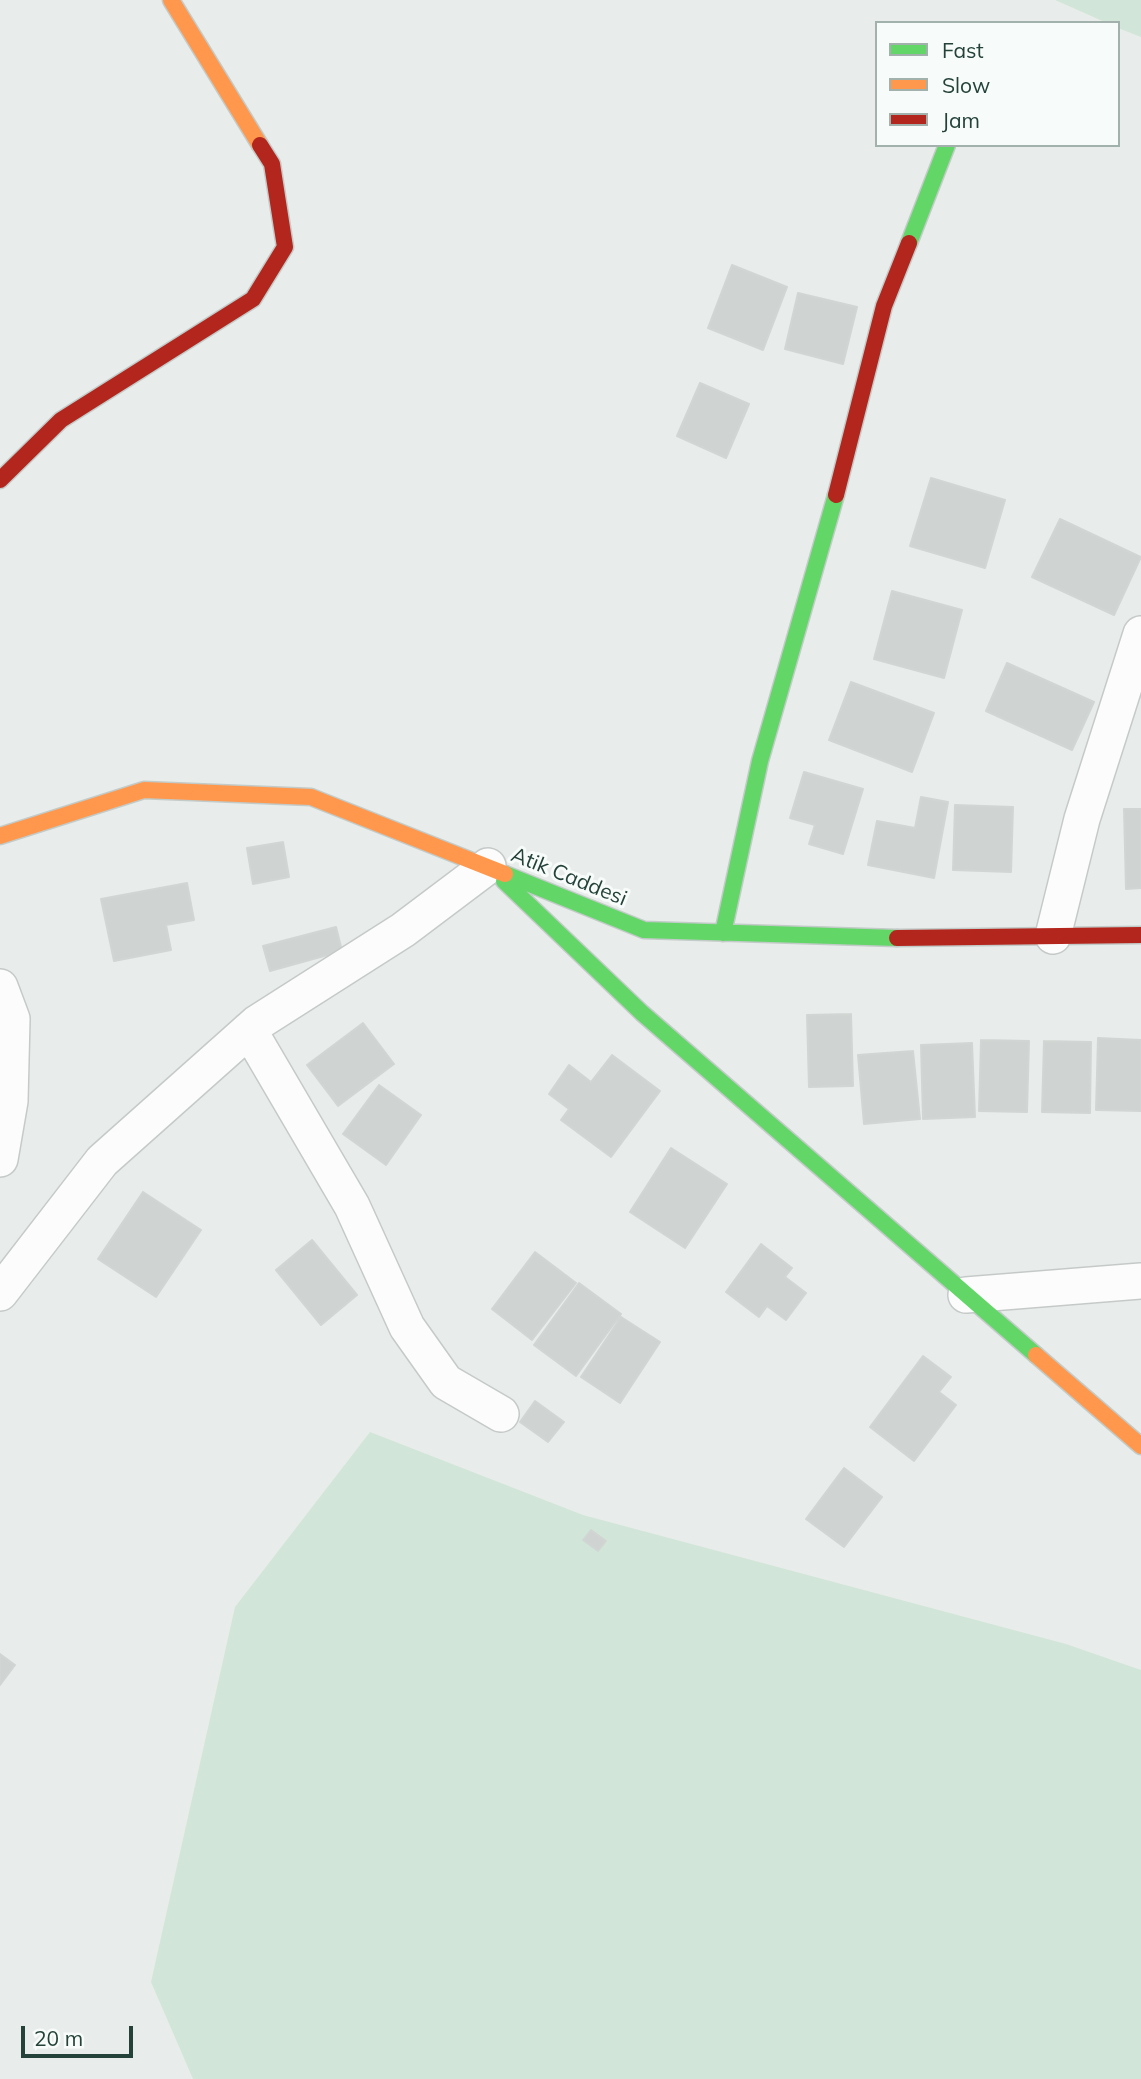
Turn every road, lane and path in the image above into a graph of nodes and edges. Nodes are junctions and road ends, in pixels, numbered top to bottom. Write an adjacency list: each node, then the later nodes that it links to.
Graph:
1 (171, 0): 3 (street)
2 (946, 147): 7 (street)
3 (0, 480)
4 (1141, 634): 9 (street)
5 (0, 836): 6 (street, Atik Caddesi)
6 (488, 866): 7 (street, Atik Caddesi); 11 (street); 15 (street)
7 (723, 933): 9 (street, Atik Caddesi)
8 (1141, 935): 9 (street, Atik Caddesi)
9 (1053, 936)
10 (0, 987): 12 (street)
11 (250, 1030): 14 (street); 16 (street)
12 (0, 1159)
13 (1141, 1281): 15 (street)
14 (0, 1293)
15 (966, 1295): 17 (street)
16 (501, 1414)
17 (1141, 1446)

